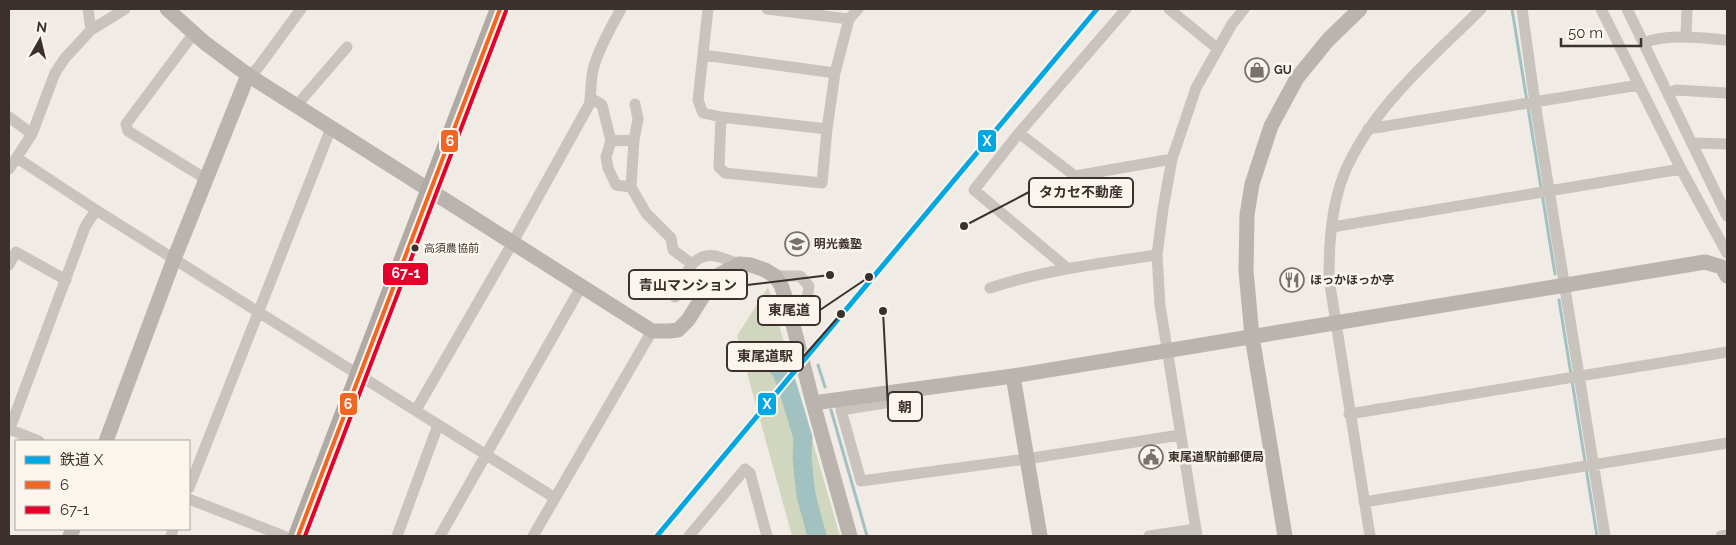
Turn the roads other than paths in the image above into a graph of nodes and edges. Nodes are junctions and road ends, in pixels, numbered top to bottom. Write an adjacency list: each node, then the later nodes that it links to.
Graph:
1 (88, 9): 20 (street)
2 (125, 9): 20 (street)
3 (167, 9): 21 (street)
4 (301, 9): 29 (street)
5 (500, 9): 54 (highway)
6 (621, 9): 33 (street)
7 (708, 9): 27 (street)
8 (767, 9): 19 (street)
9 (858, 9): 19 (street)
10 (1126, 9): 42 (street)
11 (1169, 9): 26 (street)
12 (1244, 9): 26 (street)
13 (1360, 9): 77 (street)
14 (1481, 9): 41 (street)
15 (1522, 9): 34 (street)
16 (1602, 9): 30 (street)
17 (1627, 9): 24 (street)
18 (1687, 9): 22 (street)
19 (849, 19): 28 (street)
20 (92, 30): 43 (street)
21 (194, 33): 29 (street); 52 (street)
22 (1686, 37): 23 (street); 24 (street)
23 (1727, 40)
24 (1643, 43): 32 (street)
25 (346, 47): 36 (street)
26 (1218, 49): 49 (street)
27 (703, 55): 28 (street); 38 (street)
28 (835, 73): 40 (street)
29 (248, 75): 36 (street); 52 (street)
30 (1639, 85): 34 (street); 51 (street)
31 (1727, 93): 32 (street)
32 (1668, 94): 46 (street)
33 (591, 98): 45 (street); 59 (street)
34 (1530, 103): 41 (street); 55 (street)
35 (635, 104): 44 (street)
36 (297, 105): 39 (street)
37 (9, 117): 43 (street)
38 (721, 117): 40 (street); 40 (street)
39 (331, 128): 54 (street); 74 (street)
40 (827, 129)
41 (1368, 129): 58 (street)
42 (1019, 133): 49 (street); 66 (street)
43 (32, 134): 48 (street)
44 (634, 140): 45 (street); 53 (street)
45 (611, 141): 53 (street)
46 (1693, 143): 47 (street); 57 (street)
47 (1727, 144)
48 (17, 158): 50 (street); 56 (street)
49 (1172, 159): 60 (street)
50 (9, 169)
51 (1682, 169): 55 (street); 62 (street)
52 (206, 179): 61 (street)
53 (632, 187): 63 (street)
54 (432, 190): 59 (street); 80 (highway)
55 (1545, 193): 58 (street); 69 (street)
56 (96, 210): 61 (street); 68 (street)
57 (1727, 216)
58 (1332, 227): 75 (street)
59 (513, 242): 70 (street); 85 (street)
60 (1157, 255): 66 (street); 78 (street)
61 (174, 259): 74 (street); 91 (street)
62 (1726, 263): 69 (street)
63 (692, 264): 64 (street); 72 (street)
64 (739, 264): 67 (street); 76 (street)
65 (9, 265): 68 (street)
66 (1067, 268): 71 (street)
67 (775, 276): 73 (street); 73 (street)
68 (66, 280): 88 (street)
69 (1564, 285): 75 (street); 82 (street)
70 (581, 287): 76 (street); 93 (street)
71 (990, 288)
72 (675, 297)
73 (788, 305): 84 (street)
74 (259, 311): 80 (street); 96 (street)
75 (1337, 323): 77 (street); 86 (street)
76 (652, 331): 97 (street)
77 (1252, 336): 78 (street); 112 (street)
78 (1168, 352): 81 (street); 89 (street)
79 (1727, 352): 82 (street)
80 (359, 375): 85 (street); 103 (highway)
81 (1013, 376): 83 (street); 94 (street)
82 (1574, 377): 86 (street); 95 (street)
83 (910, 389): 84 (street); 94 (street)
84 (813, 404): 109 (street)
85 (416, 410): 87 (street)
86 (1349, 414): 99 (street)
87 (438, 425): 93 (street); 104 (street)
88 (9, 430): 90 (street)
89 (1180, 435): 94 (street); 100 (street)
90 (36, 440)
91 (106, 440)
92 (1727, 443): 95 (street)
93 (486, 455): 97 (street); 105 (street)
94 (1026, 458): 110 (street)
95 (1589, 465): 99 (street); 114 (street)
96 (190, 485)
97 (555, 498): 106 (street)
98 (190, 499): 102 (street)
99 (1364, 502): 113 (street)
100 (1197, 533): 111 (street)
101 (1727, 535): 115 (street)
102 (284, 536)
103 (298, 536)
104 (397, 536)
105 (440, 536)
106 (534, 536)
107 (689, 536): 108 (street)
108 (767, 536)
109 (850, 536)
110 (1040, 536)
111 (1149, 536)
112 (1285, 536)
113 (1370, 536)
114 (1605, 536)
115 (1721, 536)

